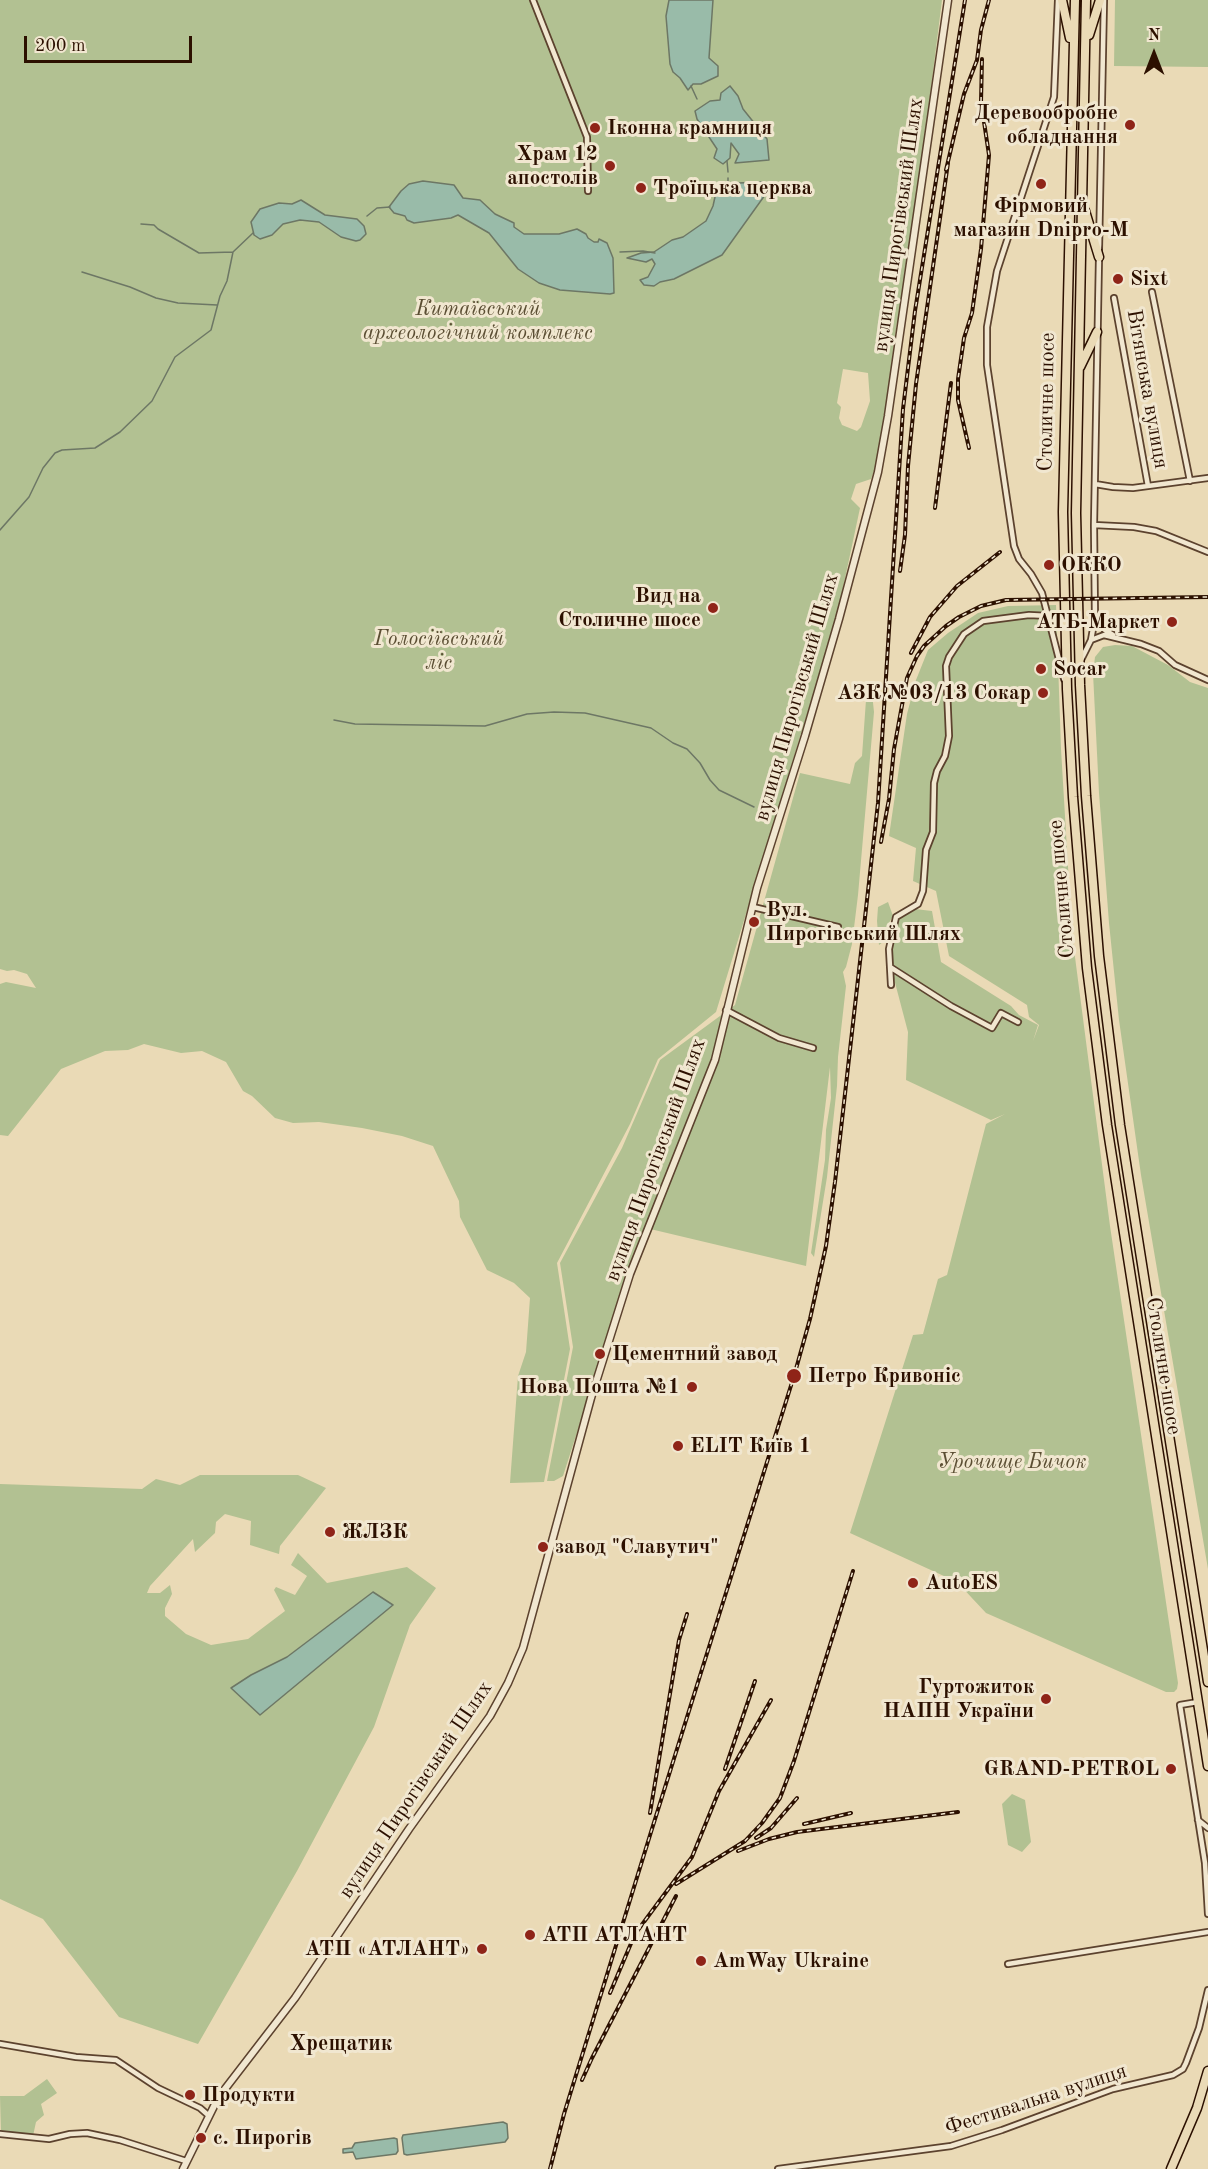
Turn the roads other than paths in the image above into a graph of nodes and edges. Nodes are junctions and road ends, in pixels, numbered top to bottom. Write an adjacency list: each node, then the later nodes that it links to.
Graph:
1 (533, 0): 10 (street)
2 (948, 0): 30 (street, вулиця Пирогівський Шлях)
3 (1060, 0): 9 (highway); 23 (street)
4 (1075, 0): 9 (highway, Столичне шосе)
5 (1086, 0): 8 (highway, Столичне шосе)
6 (1100, 0): 8 (highway)
7 (1104, 0): 12 (street)
8 (1084, 52): 11 (highway, Столичне шосе)
9 (1073, 57): 29 (highway, Столичне шосе)
10 (588, 191)
11 (1083, 202): 12 (highway); 16 (highway, Столичне шосе)
12 (1099, 257): 15 (street)
13 (1152, 292): 18 (street)
14 (1114, 298): 20 (street, Вітянська вулиця)
15 (1097, 332): 16 (highway); 19 (street)
16 (1078, 370): 27 (highway, Столичне шосе)
17 (1208, 478): 18 (street)
18 (1190, 481): 20 (street)
19 (1095, 484): 20 (street); 21 (street)
20 (1148, 486)
21 (1094, 525): 22 (street); 24 (street)
22 (1208, 552)
23 (1049, 616): 29 (street); 32 (street)
24 (1095, 618): 25 (street); 26 (street)
25 (1115, 637): 26 (street); 28 (street)
26 (1091, 640): 27 (street)
27 (1080, 664): 37 (highway, Столичне шосе)
28 (1208, 680)
29 (1067, 689): 38 (highway, Столичне шосе)
30 (753, 907): 31 (street); 34 (street, вулиця Пирогівський Шлях)
31 (838, 927)
32 (890, 967): 33 (street); 35 (street)
33 (891, 985)
34 (726, 1010): 36 (street); 48 (street, вулиця Пирогівський Шлях)
35 (1018, 1022)
36 (813, 1048)
37 (1208, 1682)
38 (1198, 1702): 39 (highway, Столичне шосе); 40 (street)
39 (1208, 1766)
40 (1198, 1820): 41 (street); 42 (street)
41 (1208, 1828)
42 (1208, 1914)
43 (1208, 1932): 44 (street)
44 (1008, 1964)
45 (1208, 1990): 52 (street, Фестивальна вулиця)
46 (0, 2044): 48 (street)
47 (1208, 2070): 53 (highway)
48 (208, 2115): 50 (street, вулиця Пирогівський Шлях)
49 (0, 2134): 50 (street)
50 (186, 2161): 51 (street, вулиця Пирогівський Шлях)
51 (183, 2169)
52 (778, 2169)
53 (1171, 2169)

